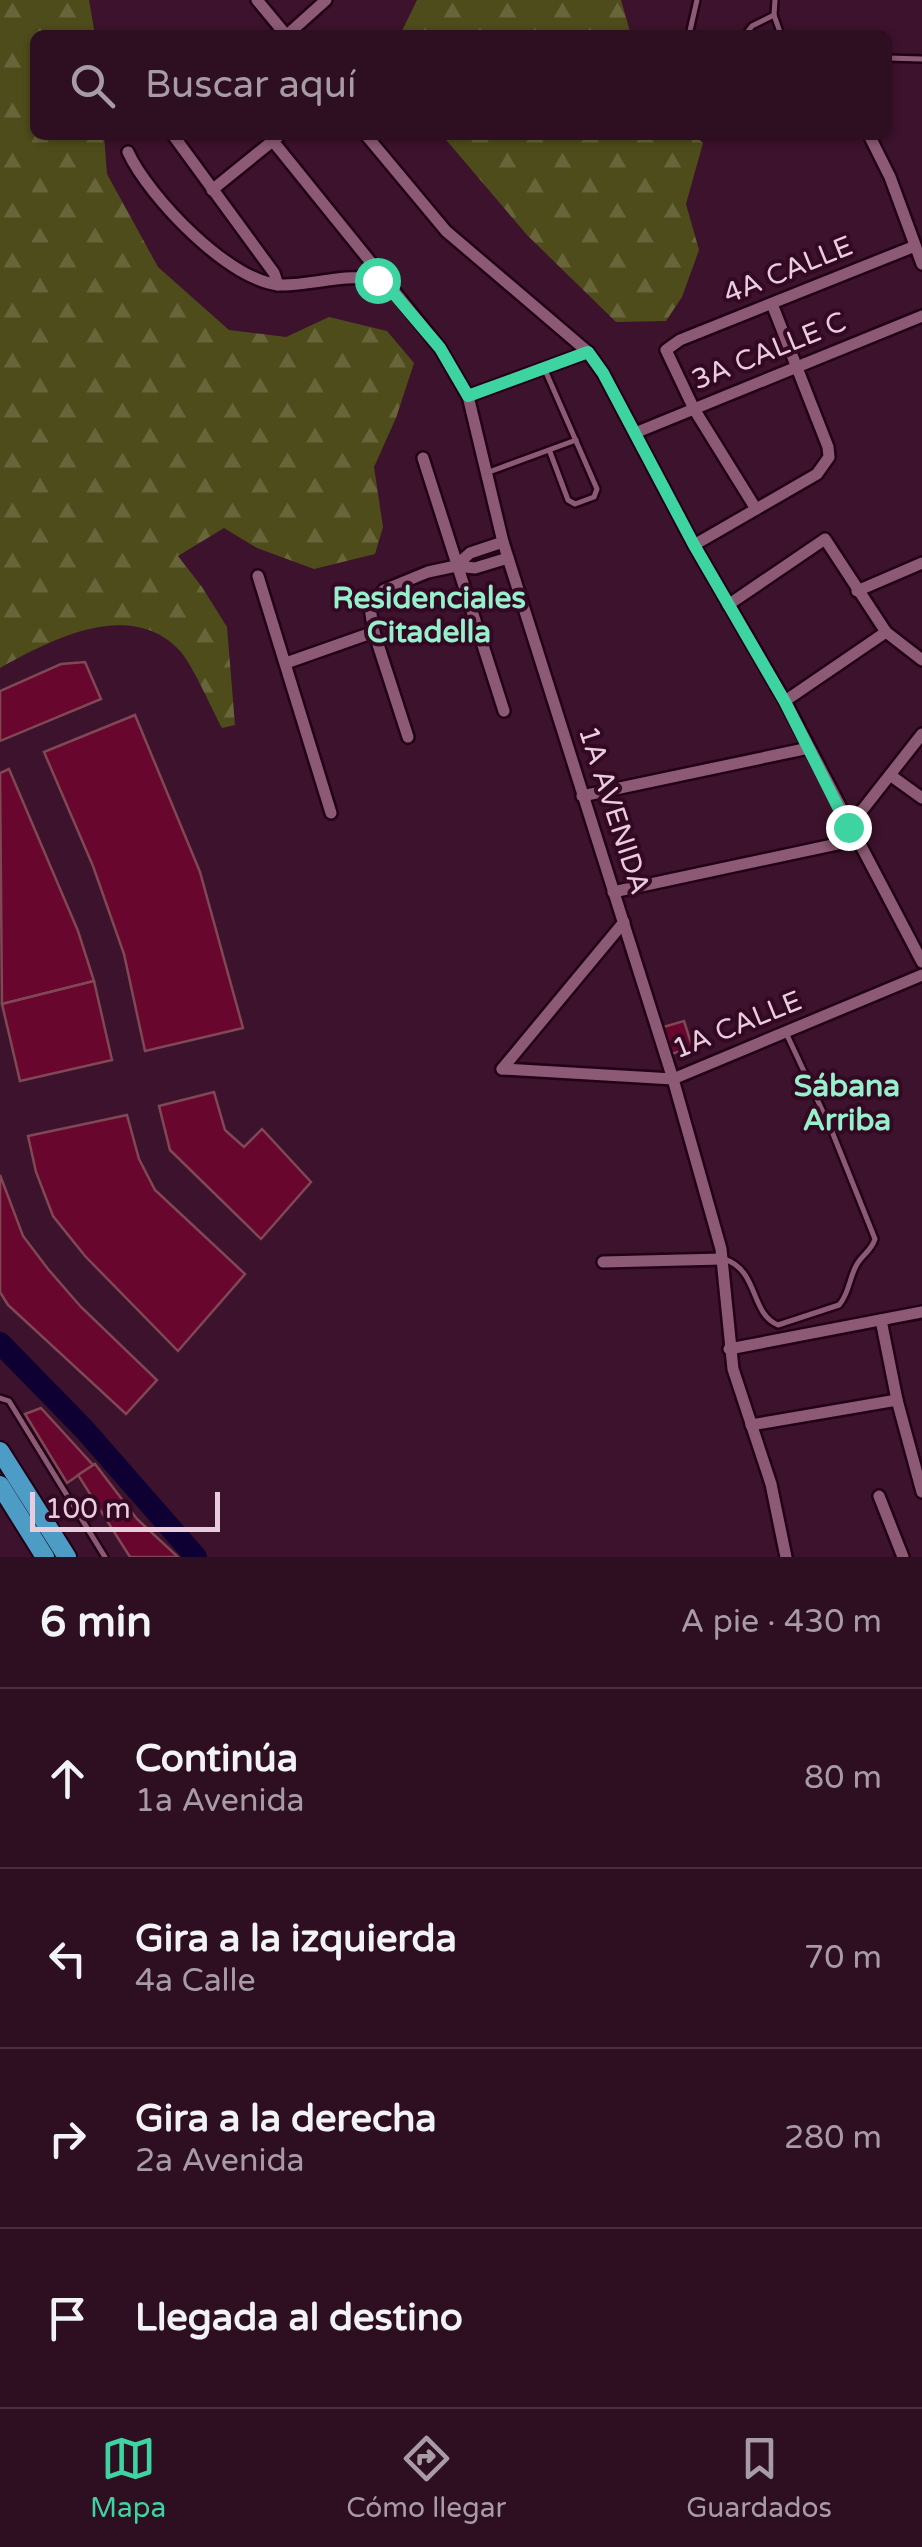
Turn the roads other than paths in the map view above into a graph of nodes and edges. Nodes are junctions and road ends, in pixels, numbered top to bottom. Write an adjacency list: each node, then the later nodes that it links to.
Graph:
1 (257, 0): 6 (street)
2 (326, 0): 7 (street)
3 (696, 0): 8 (lane)
4 (775, 0): 5 (lane)
5 (774, 14): 9 (lane); 10 (lane)
6 (282, 30)
7 (292, 30)
8 (690, 30)
9 (749, 30)
10 (779, 30)
11 (892, 58): 12 (lane)
12 (922, 59)
13 (177, 140): 19 (street)
14 (270, 140): 19 (street)
15 (276, 140): 22 (street, 1A AVENIDA)
16 (370, 140): 26 (street)
17 (872, 140): 20 (street)
18 (128, 152): 23 (street)
19 (212, 190): 23 (street)
20 (915, 246): 21 (street); 24 (street, 4A CALLE)
21 (922, 264)
22 (384, 282): 23 (street); 29 (street, 1A AVENIDA)
23 (278, 285)
24 (772, 304): 27 (street); 30 (street, 4A CALLE)
25 (922, 316): 27 (street, 3A CALLE C)
26 (588, 352): 28 (street); 31 (street)
27 (796, 366): 30 (street, 3A CALLE C); 36 (street)
28 (544, 368): 29 (street); 32 (lane)
29 (468, 396): 35 (street, 1A AVENIDA)
30 (694, 409): 31 (street, 3A CALLE C); 36 (street)
31 (635, 433): 38 (street)
32 (576, 440): 33 (lane); 33 (lane)
33 (550, 452): 35 (lane)
34 (423, 458): 41 (street)
35 (486, 473): 37 (street, 1A AVENIDA)
36 (756, 509): 38 (street)
37 (503, 542): 39 (street, 1A AVENIDA); 41 (street)
38 (694, 545): 44 (street)
39 (508, 558): 41 (street); 55 (street, 1A AVENIDA)
40 (922, 564): 43 (street)
41 (456, 566): 45 (street); 50 (street)
42 (258, 576): 48 (street)
43 (857, 591): 44 (street); 46 (street)
44 (728, 605): 49 (street)
45 (374, 632): 48 (street); 52 (street)
46 (886, 632): 47 (street); 49 (street)
47 (922, 660)
48 (286, 662): 57 (street)
49 (785, 702): 53 (street)
50 (504, 711)
51 (922, 734): 54 (street)
52 (408, 737)
53 (809, 748): 55 (street); 58 (street)
54 (890, 776): 56 (street); 58 (street)
55 (582, 796): 60 (street, 1A AVENIDA)
56 (922, 798)
57 (330, 813)
58 (848, 827): 59 (street)
59 (856, 840): 60 (street); 62 (street)
60 (613, 892): 61 (street, 1A AVENIDA)
61 (624, 922): 65 (street, 1A AVENIDA); 65 (street, 1A CALLE)
62 (922, 962)
63 (922, 975): 64 (street, 1A CALLE)
64 (786, 1032): 65 (street, 1A CALLE); 66 (lane)
65 (673, 1079): 66 (street, 1A AVENIDA)
66 (722, 1259): 67 (street); 70 (street, 1A AVENIDA)
67 (602, 1262)
68 (922, 1312): 69 (street)
69 (881, 1320): 70 (street); 73 (street)
70 (730, 1349): 75 (street, 1A AVENIDA)
71 (0, 1390): 74 (lane)
72 (0, 1398): 74 (lane)
73 (897, 1400): 75 (street); 78 (street)
74 (9, 1401): 82 (lane)
75 (751, 1425): 83 (street, 1A AVENIDA)
76 (0, 1451): 81 (main road)
77 (0, 1485): 80 (main road)
78 (922, 1492)
79 (880, 1496): 84 (street)
80 (45, 1557)
81 (67, 1557)
82 (105, 1557)
83 (786, 1557)
84 (902, 1557)

